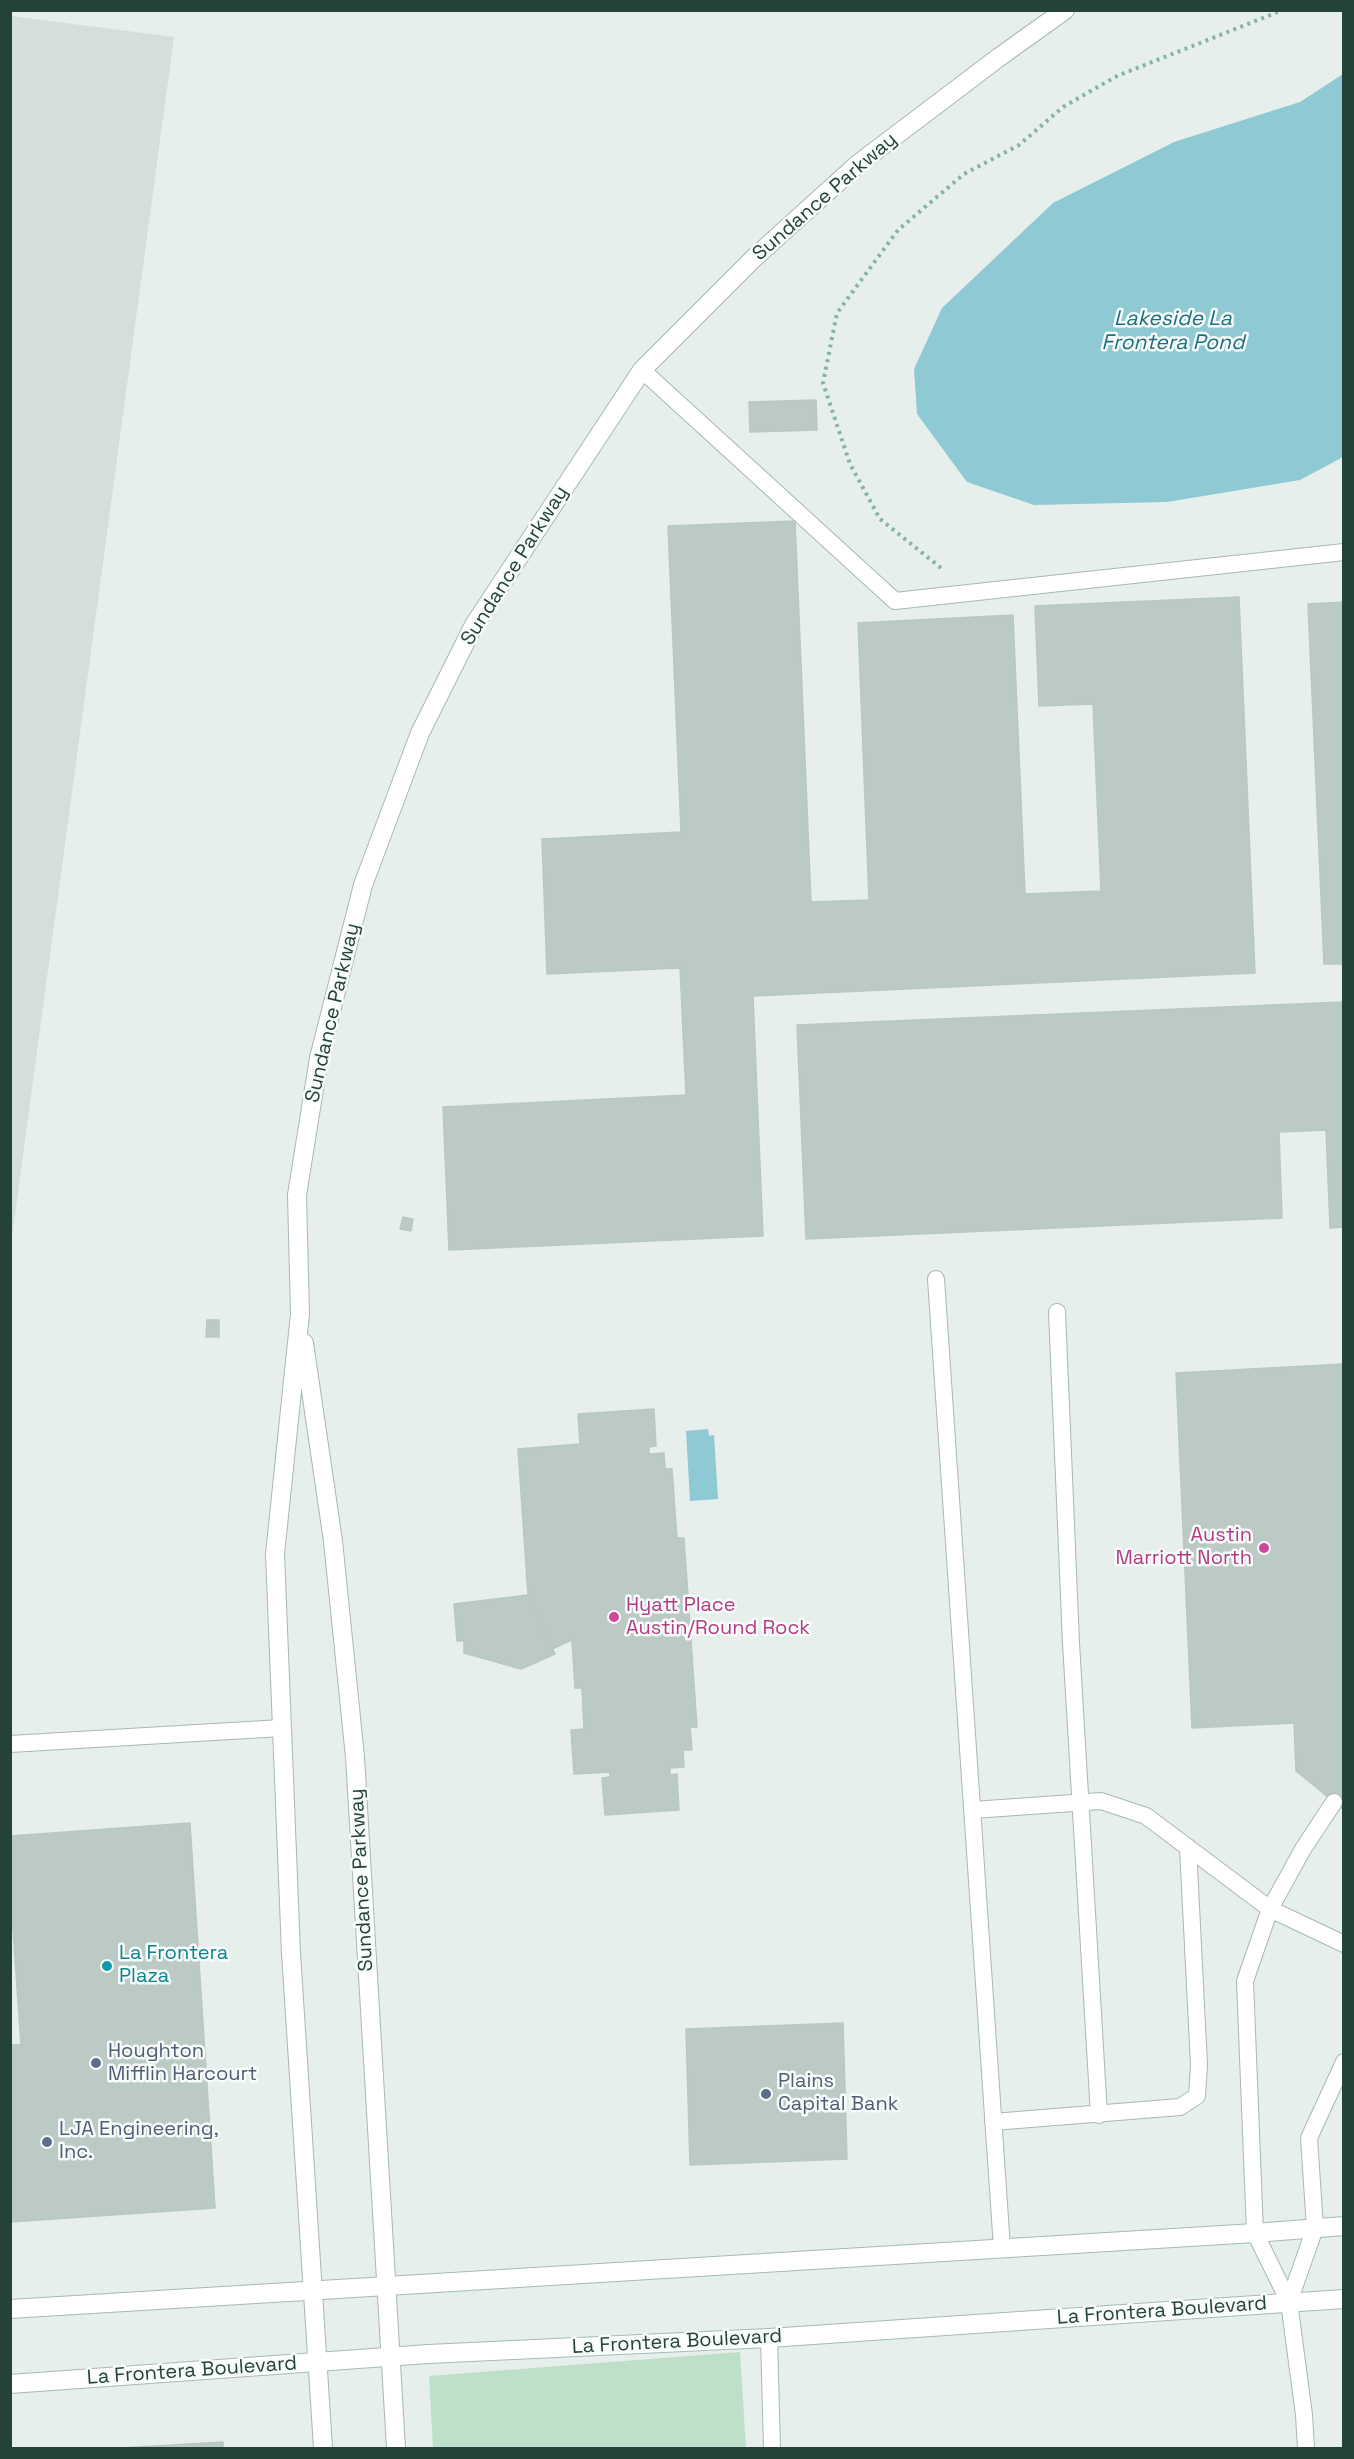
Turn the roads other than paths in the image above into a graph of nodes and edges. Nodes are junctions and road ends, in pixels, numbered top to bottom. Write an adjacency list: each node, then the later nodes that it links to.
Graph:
1 (1058, 12): 2 (street, Sundance Parkway)
2 (642, 370): 3 (lane); 6 (street, Sundance Parkway)
3 (1344, 552)
4 (936, 1279): 11 (lane)
5 (1057, 1312): 9 (lane)
6 (300, 1314): 7 (street, Sundance Parkway); 22 (street, Sundance Parkway)
7 (282, 1728): 8 (lane); 23 (street, Sundance Parkway)
8 (10, 1744)
9 (1080, 1802): 11 (lane); 12 (lane); 16 (lane)
10 (1334, 1802): 13 (lane)
11 (973, 1810): 17 (lane)
12 (1188, 1847): 13 (lane); 16 (lane)
13 (1270, 1909): 14 (lane); 20 (lane)
14 (1344, 1944)
15 (1344, 2062): 19 (lane)
16 (1099, 2115): 17 (lane)
17 (993, 2122): 21 (lane)
18 (1344, 2226): 19 (street)
19 (1315, 2228): 20 (street); 25 (lane)
20 (1255, 2233): 21 (street); 25 (lane)
21 (1002, 2248): 22 (street)
22 (387, 2287): 23 (street); 28 (street, Sundance Parkway)
23 (313, 2292): 26 (street); 29 (street, Sundance Parkway)
24 (1344, 2299): 25 (street, La Frontera Boulevard)
25 (1289, 2302): 27 (street, La Frontera Boulevard); 34 (lane)
26 (10, 2309)
27 (769, 2338): 28 (street, La Frontera Boulevard); 33 (lane)
28 (391, 2357): 29 (street, La Frontera Boulevard); 32 (street, Sundance Parkway)
29 (317, 2362): 30 (street, La Frontera Boulevard); 31 (street, Sundance Parkway)
30 (10, 2384)
31 (322, 2448)
32 (396, 2448)
33 (772, 2448)
34 (1306, 2448)

